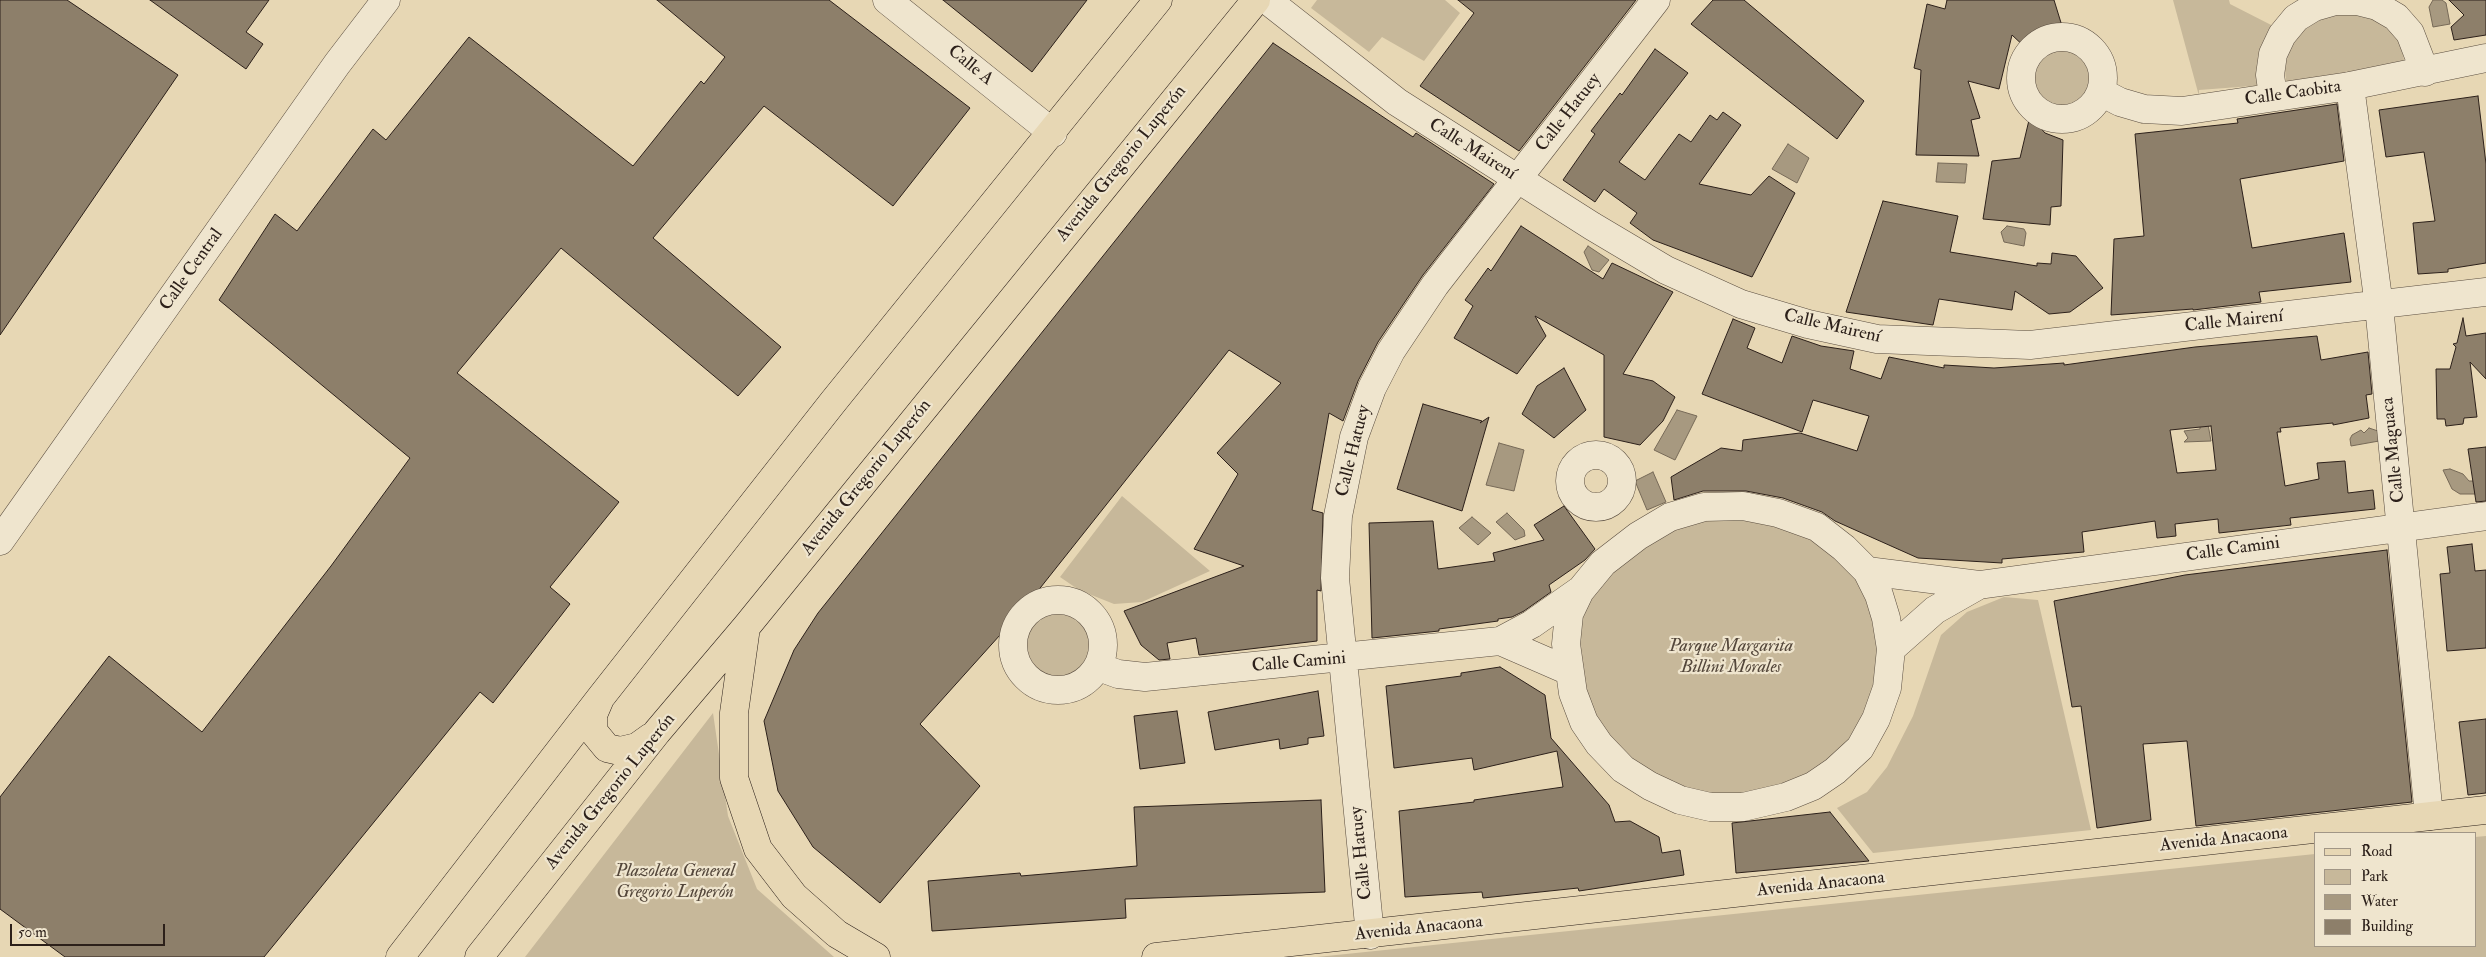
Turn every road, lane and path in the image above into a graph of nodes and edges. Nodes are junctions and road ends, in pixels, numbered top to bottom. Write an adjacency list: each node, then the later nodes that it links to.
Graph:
1 (386, 0): 20 (street, Calle Central)
2 (887, 0): 12 (street, Calle A)
3 (1158, 0): 12 (main road)
4 (1256, 0): 24 (main road, Avenida Gregorio Luperón)
5 (1267, 0): 13 (street, Calle Mairení)
6 (1656, 0): 13 (street, Calle Hatuey)
7 (2486, 58): 8 (street, Calle Caobita)
8 (2425, 72): 9 (street, Calle Caobita); 11 (street)
9 (2350, 86): 11 (street, Calle Caobita); 15 (street, Calle Maguaca)
10 (2101, 92): 11 (street, Calle Caobita)
11 (2273, 96)
12 (1053, 133): 30 (main road)
13 (1518, 179): 15 (street, Calle Mairení); 27 (street, Calle Hatuey)
14 (2486, 292): 15 (street, Calle Mairení)
15 (2379, 306): 18 (street, Calle Maguaca)
16 (1612, 503): 19 (street)
17 (2486, 516): 18 (street, Calle Camini)
18 (2401, 526): 22 (street, Calle Camini); 33 (street, Calle Maguaca)
19 (1638, 536): 21 (street); 23 (street)
20 (0, 541)
21 (1867, 571): 22 (street, Calle Camini); 26 (street)
22 (1979, 585): 26 (street, Calle Camini)
23 (1580, 591): 25 (street, Calle Camini); 29 (street)
24 (746, 627): 31 (main road, Avenida Gregorio Luperón); 37 (main road)
25 (1500, 641): 27 (street, Calle Camini); 29 (street, Calle Camini)
26 (1891, 649): 29 (street)
27 (1342, 659): 28 (street, Calle Camini); 34 (street, Calle Hatuey)
28 (1098, 667)
29 (1569, 671)
30 (600, 697): 31 (main road); 35 (main road)
31 (657, 732): 36 (main road, Avenida Gregorio Luperón)
32 (2486, 810): 33 (main road, Avenida Anacaona)
33 (2429, 816): 34 (main road, Avenida Anacaona)
34 (1370, 935): 38 (main road, Avenida Anacaona)
35 (404, 955)
36 (479, 957)
37 (876, 957)
38 (1156, 957)

